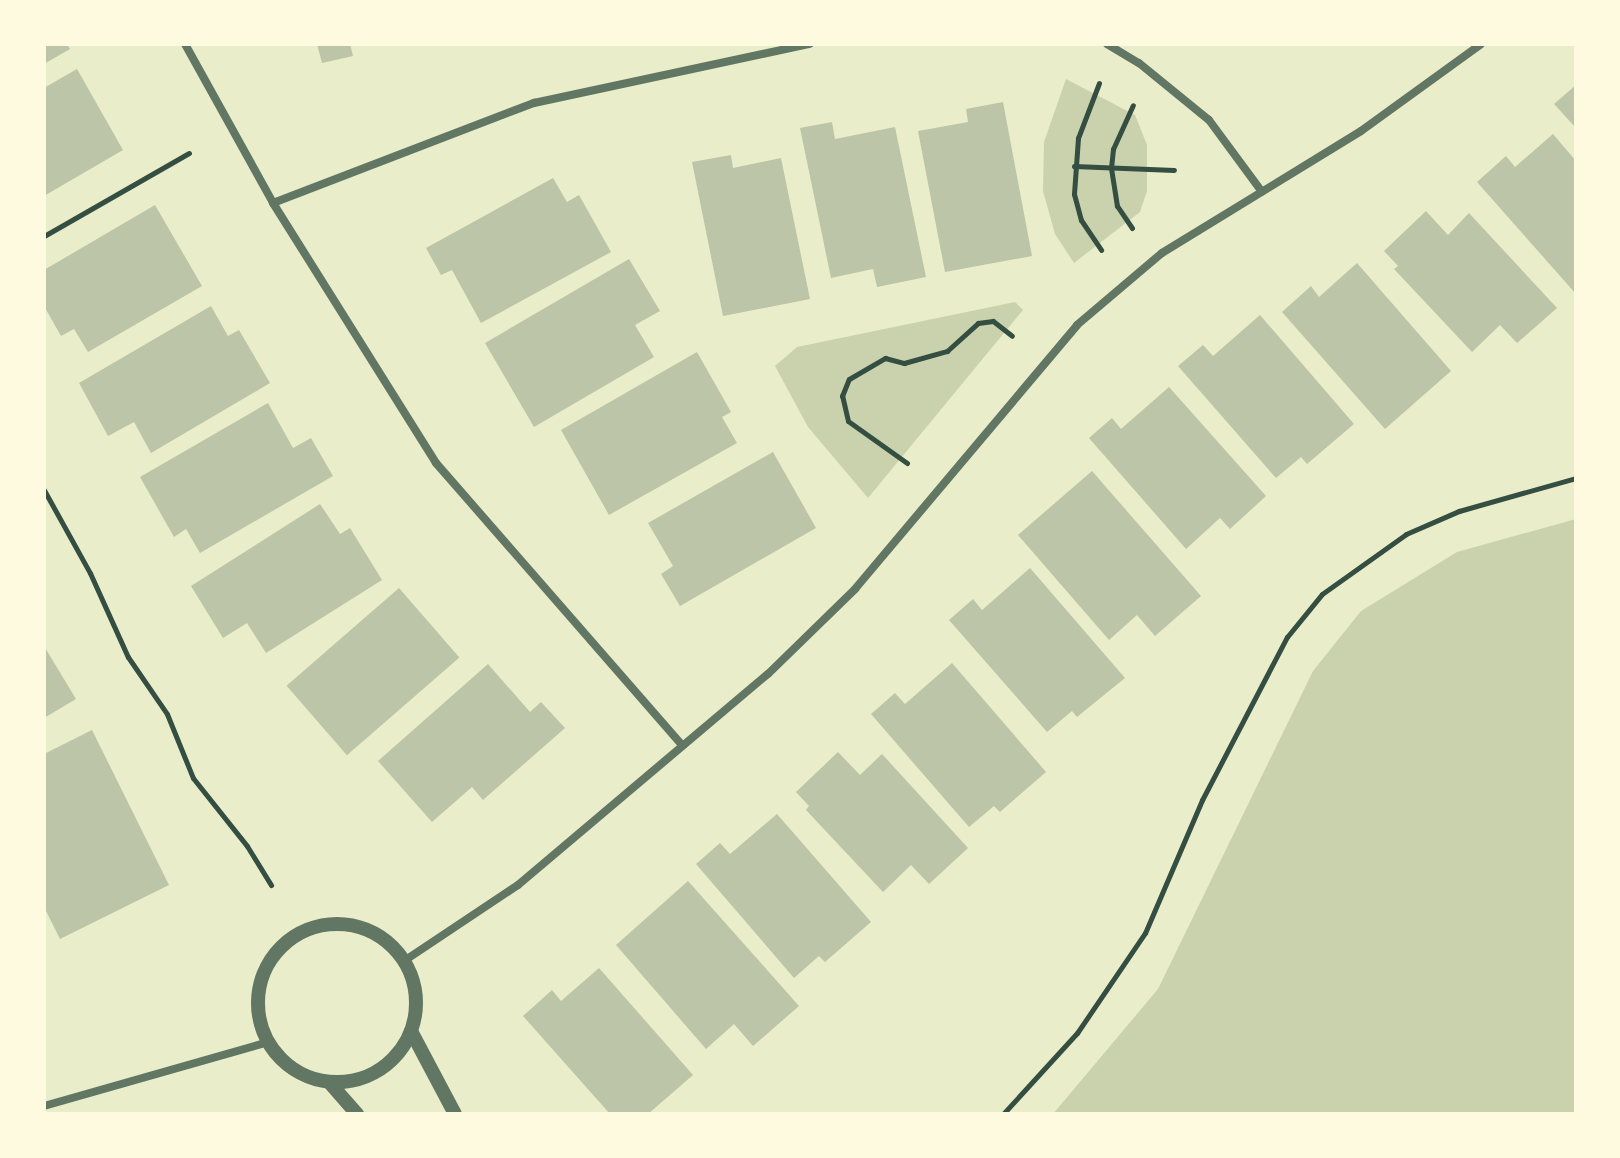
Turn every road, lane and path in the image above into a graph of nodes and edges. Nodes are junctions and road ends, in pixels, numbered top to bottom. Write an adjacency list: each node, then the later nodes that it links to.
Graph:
1 (185, 44): 12 (street)
2 (810, 44): 12 (street)
3 (1107, 44): 11 (street)
4 (1481, 44): 11 (street)
5 (1099, 83): 8 (path)
6 (1134, 104): 9 (path)
7 (189, 153): 14 (path)
8 (1074, 166): 9 (path); 15 (path)
9 (1111, 168): 10 (path); 13 (path)
10 (1174, 170)
11 (1262, 192): 20 (street)
12 (273, 203): 20 (street)
13 (1133, 229)
14 (44, 236)
15 (1101, 250)
16 (1012, 336): 17 (path)
17 (907, 463)
18 (1576, 478): 30 (path)
19 (44, 490): 21 (path)
20 (681, 744): 22 (street)
21 (271, 885)
22 (404, 961): 23 (street); 24 (street)
23 (411, 1031): 25 (street); 29 (street)
24 (268, 1042): 25 (street); 26 (street)
25 (329, 1082): 28 (street)
26 (44, 1106): 27 (street)
27 (46, 1114)
28 (357, 1114)
29 (455, 1114)
30 (1003, 1114)

